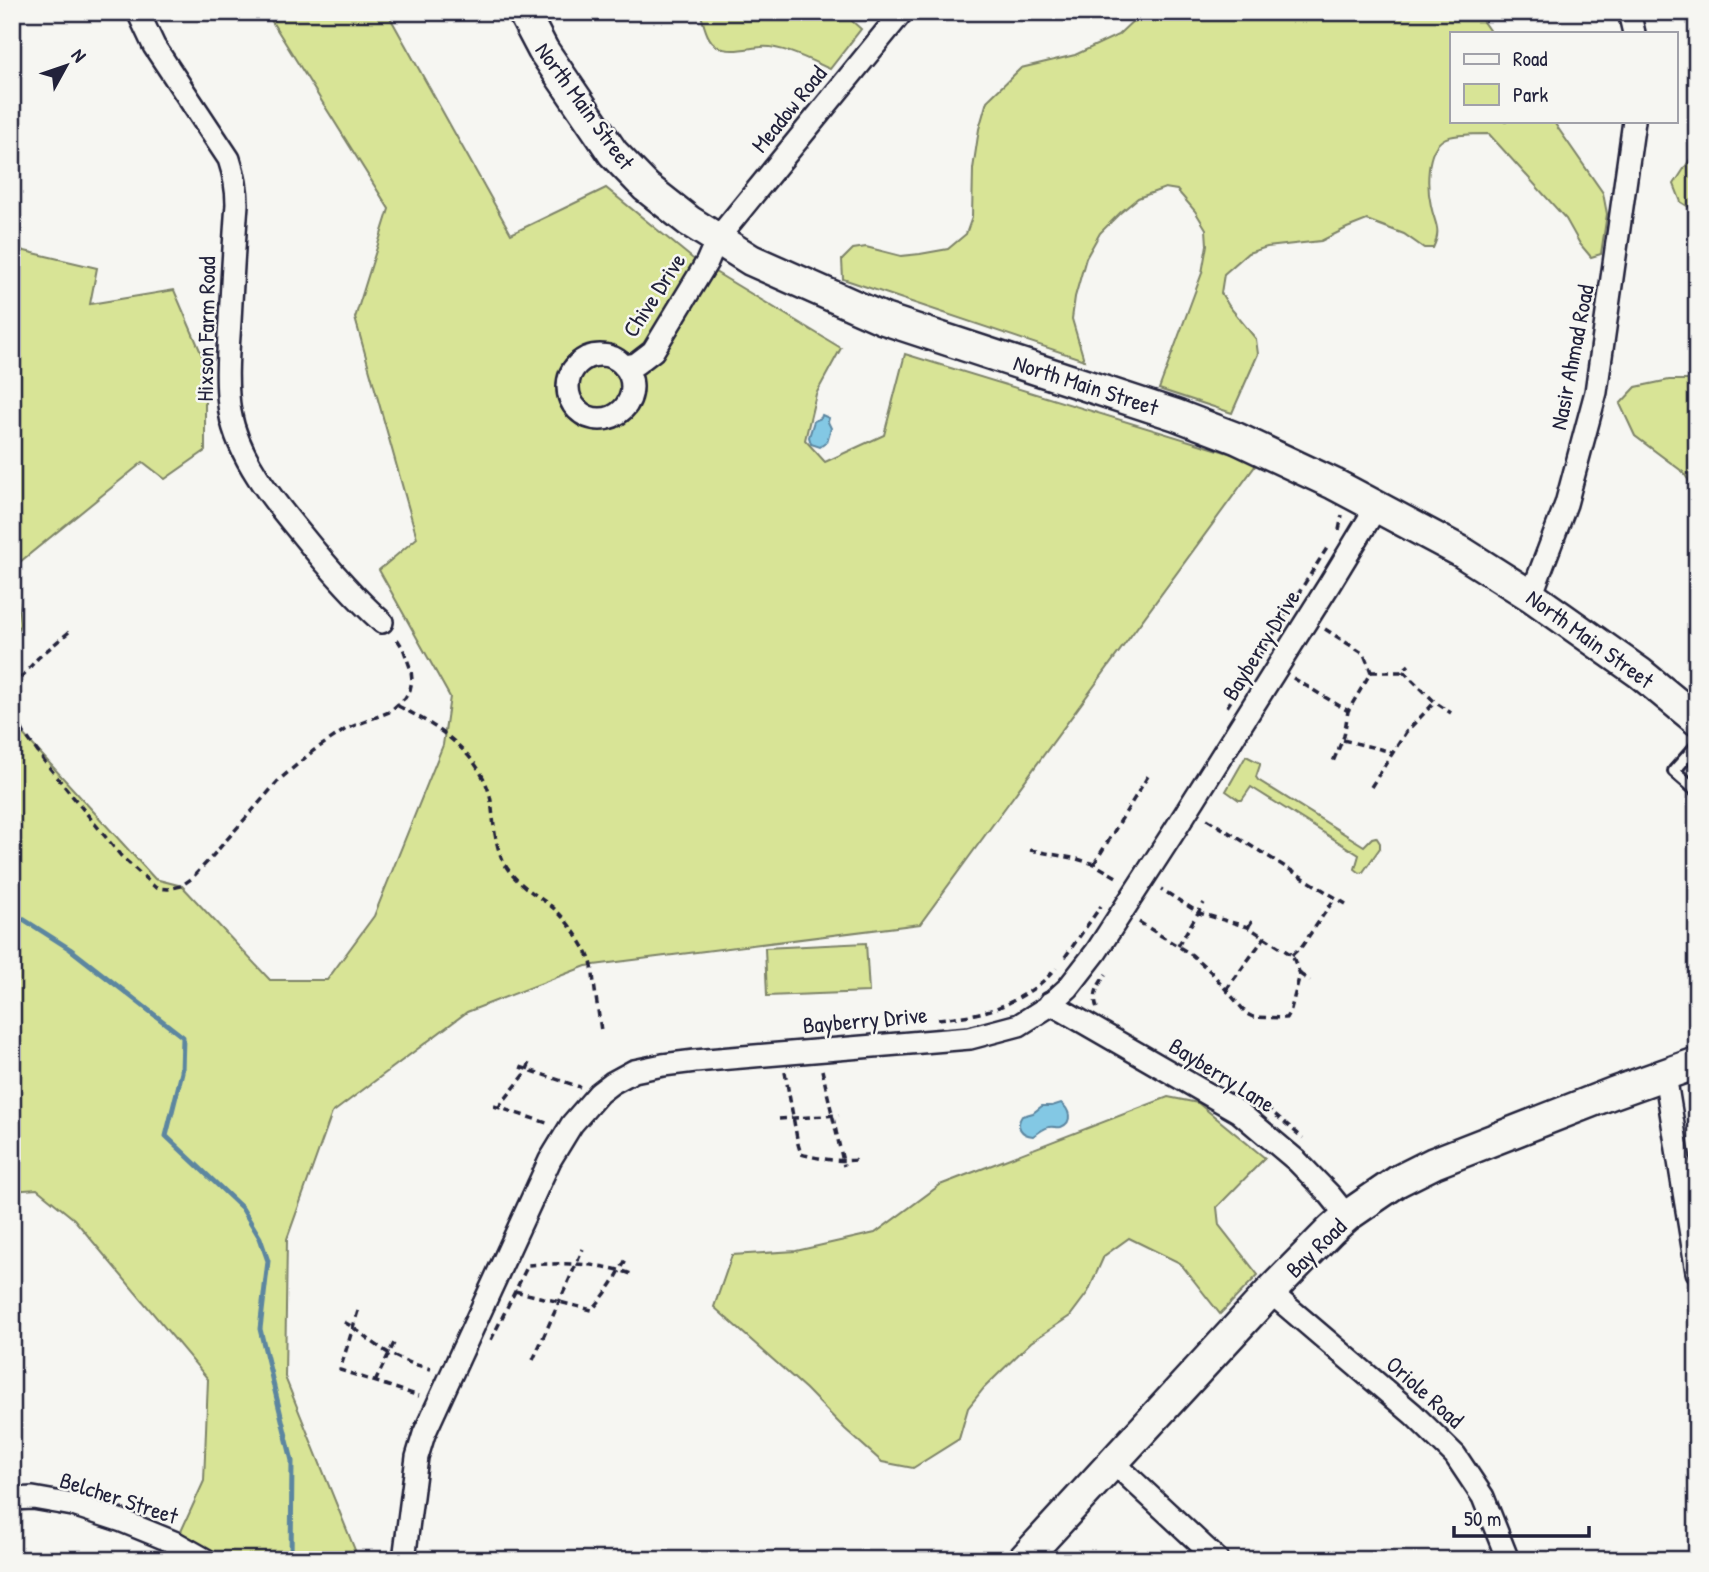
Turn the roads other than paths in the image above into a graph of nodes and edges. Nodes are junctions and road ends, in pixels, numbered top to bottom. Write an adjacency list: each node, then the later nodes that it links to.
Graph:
1 (138, 12): 11 (street, Hixson Farm Road)
2 (523, 12): 7 (main road, North Main Street)
3 (902, 12): 7 (street, Meadow Road)
4 (1629, 12): 5 (street)
5 (1634, 32)
6 (1634, 122): 10 (street, Nasir Ahmad Road)
7 (717, 239): 8 (street, Chive Drive); 9 (main road, North Main Street)
8 (624, 366)
9 (1377, 506): 10 (main road, North Main Street); 15 (street, Bayberry Drive)
10 (1531, 596): 12 (main road, North Main Street)
11 (382, 622)
12 (1697, 720)
13 (1697, 745): 14 (lane)
14 (1697, 791)
15 (1050, 1003): 18 (street, Bayberry Lane); 24 (street, Bayberry Drive)
16 (1697, 1063): 17 (main road, Bay Road)
17 (1665, 1075): 18 (main road, Bay Road); 19 (street)
18 (1347, 1216): 20 (main road, Bay Road)
19 (1697, 1272)
20 (1270, 1292): 21 (main road, Bay Road); 27 (street, Oriole Road)
21 (1114, 1462): 25 (main road, Bay Road); 26 (street)
22 (12, 1499): 23 (street, Belcher Street)
23 (206, 1560)
24 (404, 1560)
25 (1023, 1560)
26 (1218, 1560)
27 (1508, 1560)

